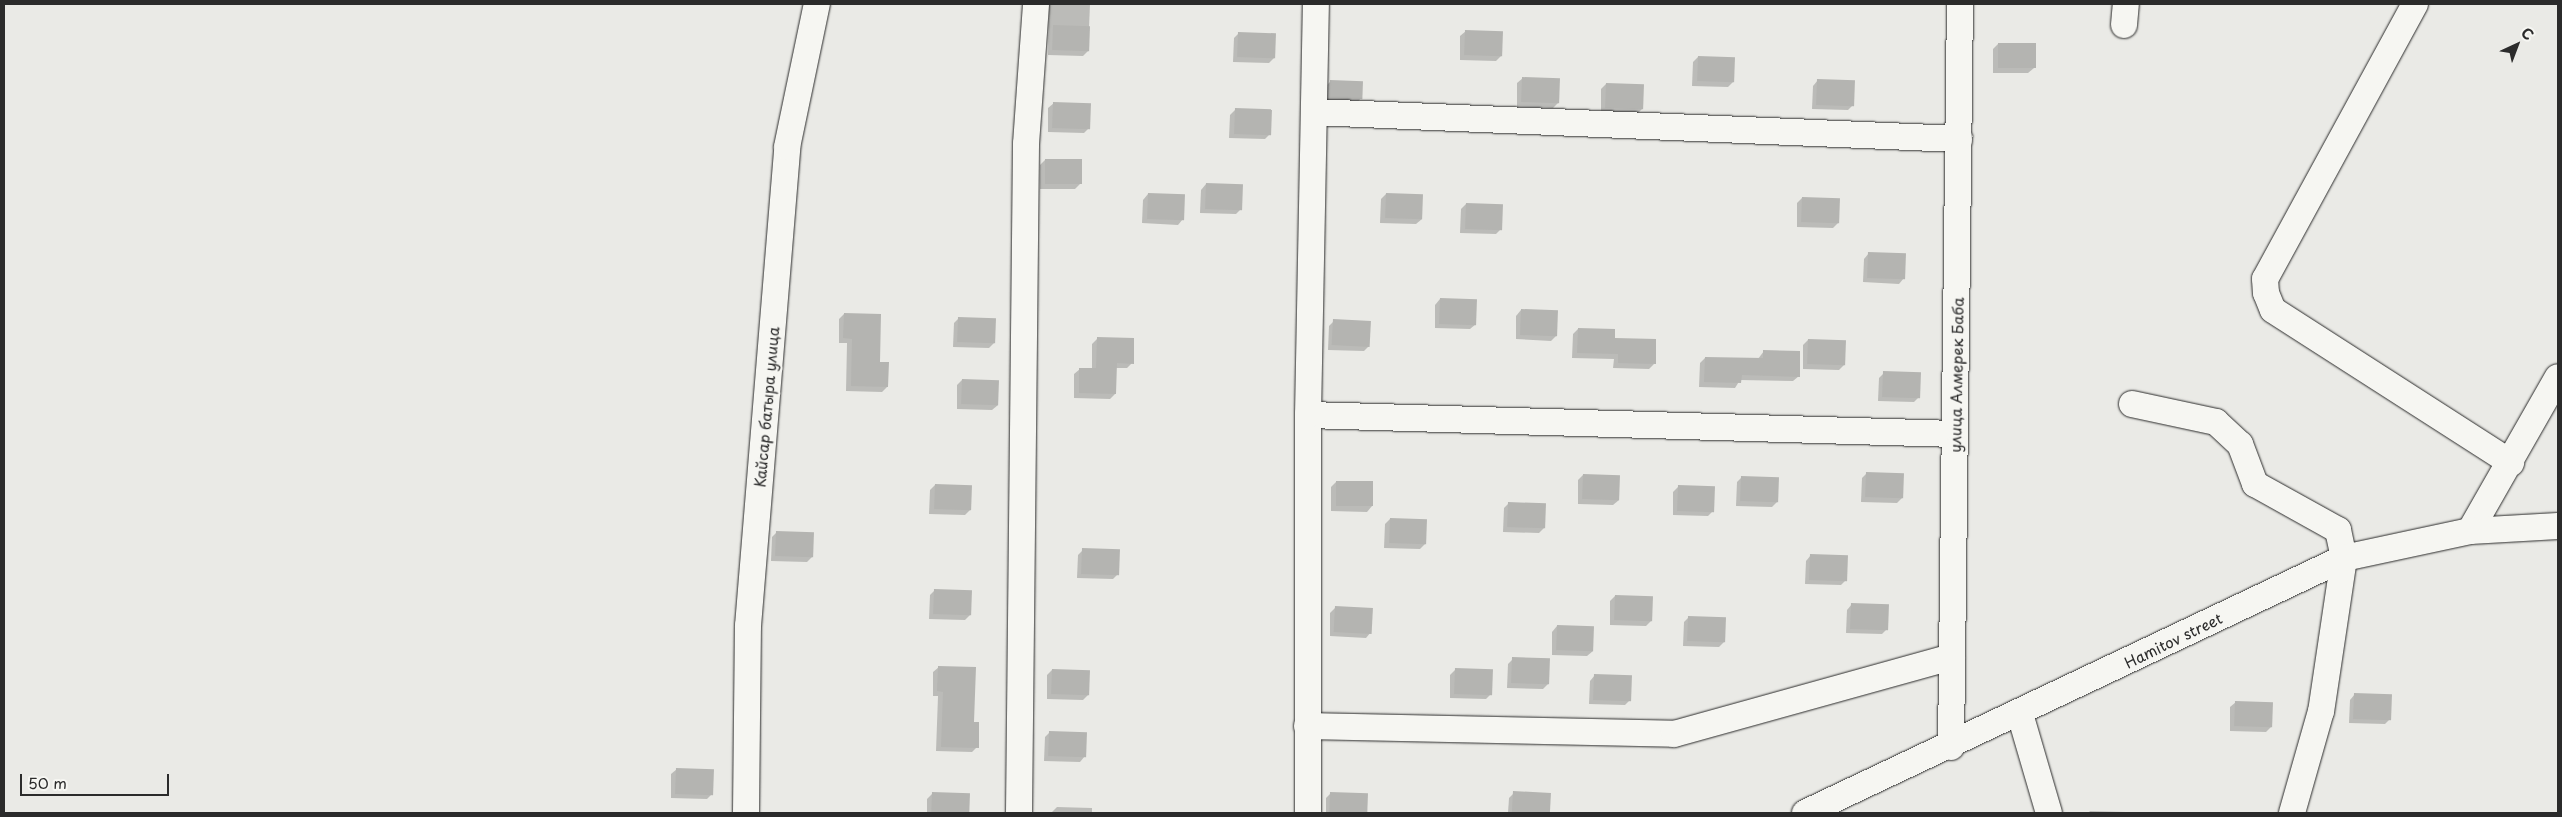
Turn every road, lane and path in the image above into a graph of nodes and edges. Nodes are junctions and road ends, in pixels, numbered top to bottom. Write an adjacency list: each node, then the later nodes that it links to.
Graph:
1 (817, 4): 20 (street, Кайсар батыра улица)
2 (1036, 4): 21 (street)
3 (1316, 4): 6 (street)
4 (1960, 4): 7 (street, улица Алмерек Баба)
5 (2415, 4): 12 (street)
6 (1314, 112): 7 (street); 10 (street)
7 (1959, 139): 11 (street, улица Алмерек Баба)
8 (2558, 377): 12 (street)
9 (2132, 404): 15 (street)
10 (1308, 415): 11 (street); 18 (street)
11 (1955, 434): 16 (street, улица Алмерек Баба)
12 (2510, 464): 14 (street)
13 (2558, 526): 14 (street, Hamitov street)
14 (2470, 531): 15 (street, Hamitov street)
15 (2344, 558): 17 (street, Hamitov street); 25 (street)
16 (1952, 657): 18 (street); 19 (street, улица Алмерек Баба)
17 (2020, 714): 19 (street, Hamitov street); 24 (street)
18 (1307, 726): 22 (street)
19 (1951, 747): 23 (street, Hamitov street)
20 (746, 813)
21 (1019, 813)
22 (1308, 813)
23 (1805, 813)
24 (2049, 813)
25 (2292, 813)

